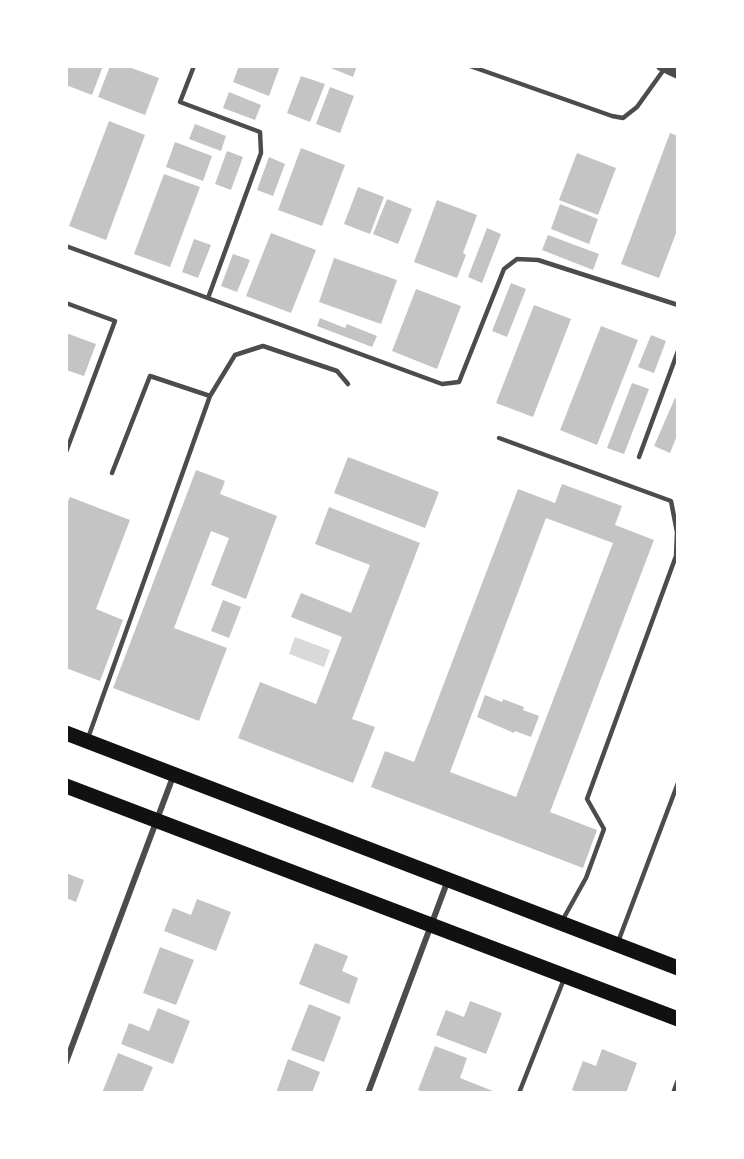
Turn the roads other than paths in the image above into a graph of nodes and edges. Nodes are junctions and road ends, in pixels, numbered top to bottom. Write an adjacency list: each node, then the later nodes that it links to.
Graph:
1 (194, 66): 6 (lane)
2 (470, 66): 3 (lane)
3 (663, 67): 4 (street)
4 (678, 74)
5 (66, 246): 6 (lane)
6 (208, 298): 8 (lane)
7 (66, 303): 13 (lane)
8 (678, 305)
9 (678, 351): 14 (lane)
10 (348, 384): 11 (lane)
11 (210, 396): 15 (lane); 17 (lane)
12 (500, 438): 23 (lane)
13 (66, 452)
14 (639, 457)
15 (112, 473)
16 (66, 733): 17 (main road)
17 (87, 741): 18 (main road)
18 (175, 774): 21 (street); 22 (main road)
19 (678, 783): 25 (lane)
20 (66, 786): 21 (main road)
21 (157, 820): 24 (main road); 29 (street)
22 (448, 880): 23 (main road); 24 (street)
23 (560, 923): 25 (main road)
24 (432, 925): 27 (main road); 31 (street)
25 (617, 944): 26 (main road)
26 (678, 968)
27 (566, 976): 28 (main road); 32 (lane)
28 (678, 1019)
29 (66, 1062)
30 (678, 1082): 33 (street)
31 (368, 1093)
32 (519, 1093)
33 (674, 1093)

